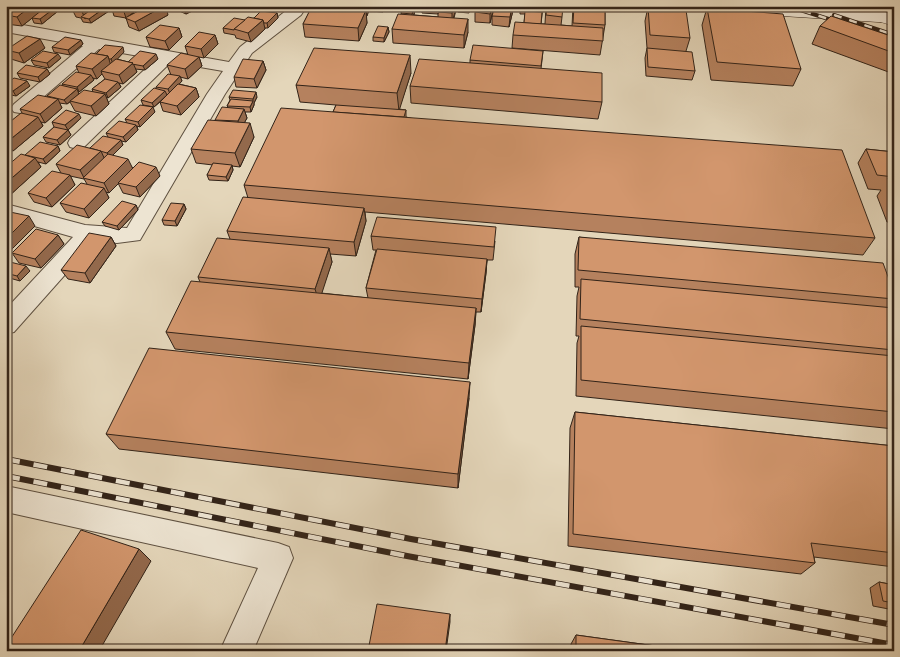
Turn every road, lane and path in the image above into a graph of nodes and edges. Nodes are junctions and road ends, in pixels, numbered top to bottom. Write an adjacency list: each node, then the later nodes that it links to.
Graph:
1 (300, 6): 10 (street)
2 (702, 6): 4 (main road)
3 (847, 6): 4 (main road)
4 (889, 18)
5 (6, 27): 6 (street)
6 (31, 32): 7 (street); 8 (street)
7 (96, 43): 9 (street); 11 (street)
8 (12, 45)
9 (168, 56): 10 (street); 12 (street)
10 (233, 68): 14 (street)
11 (20, 108)
12 (77, 142)
13 (6, 211): 14 (street)
14 (89, 234): 15 (street)
15 (6, 325)
16 (6, 499): 17 (street)
17 (236, 651)

